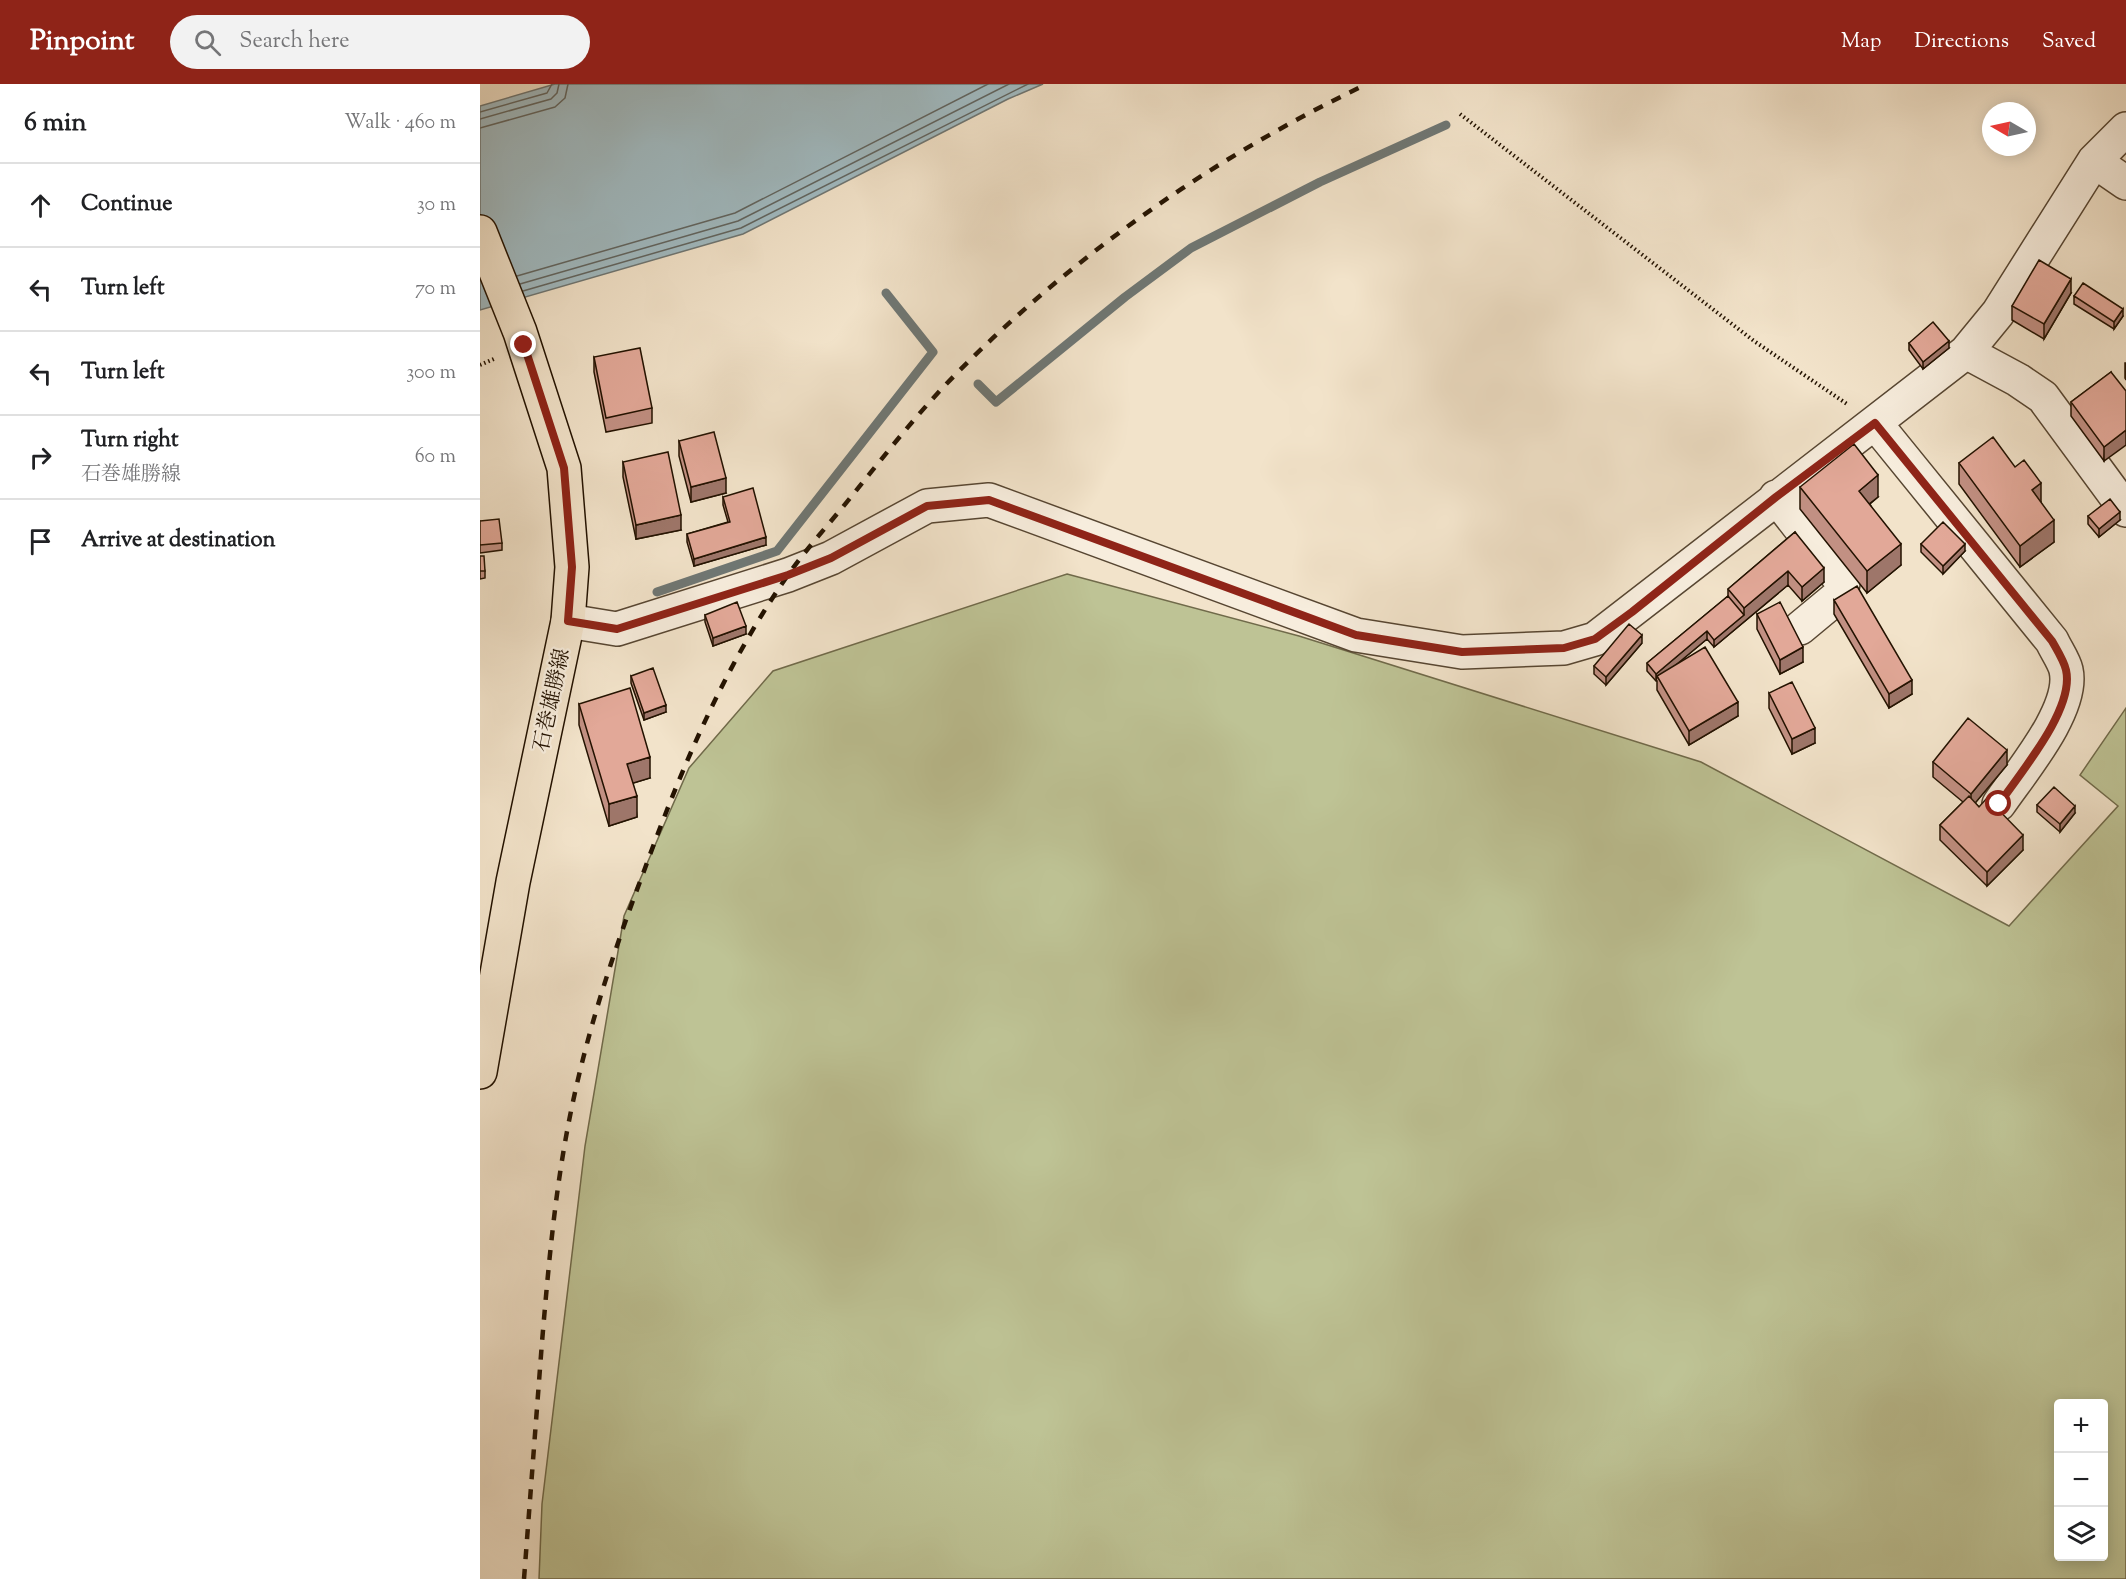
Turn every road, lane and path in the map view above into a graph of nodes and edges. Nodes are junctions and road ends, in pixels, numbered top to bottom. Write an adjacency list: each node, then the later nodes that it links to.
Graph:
1 (1460, 114): 7 (path)
2 (2126, 129): 3 (street)
3 (2094, 160): 4 (street); 6 (street)
4 (2126, 183)
5 (480, 232): 10 (main road, 石巻雄勝線)
6 (1965, 351): 7 (street); 9 (street)
7 (1875, 423): 8 (street); 12 (street)
8 (1776, 497): 10 (street); 11 (street)
9 (2126, 510)
10 (568, 621): 13 (main road, 石巻雄勝線)
11 (1800, 628)
12 (1999, 804)
13 (480, 1072)

